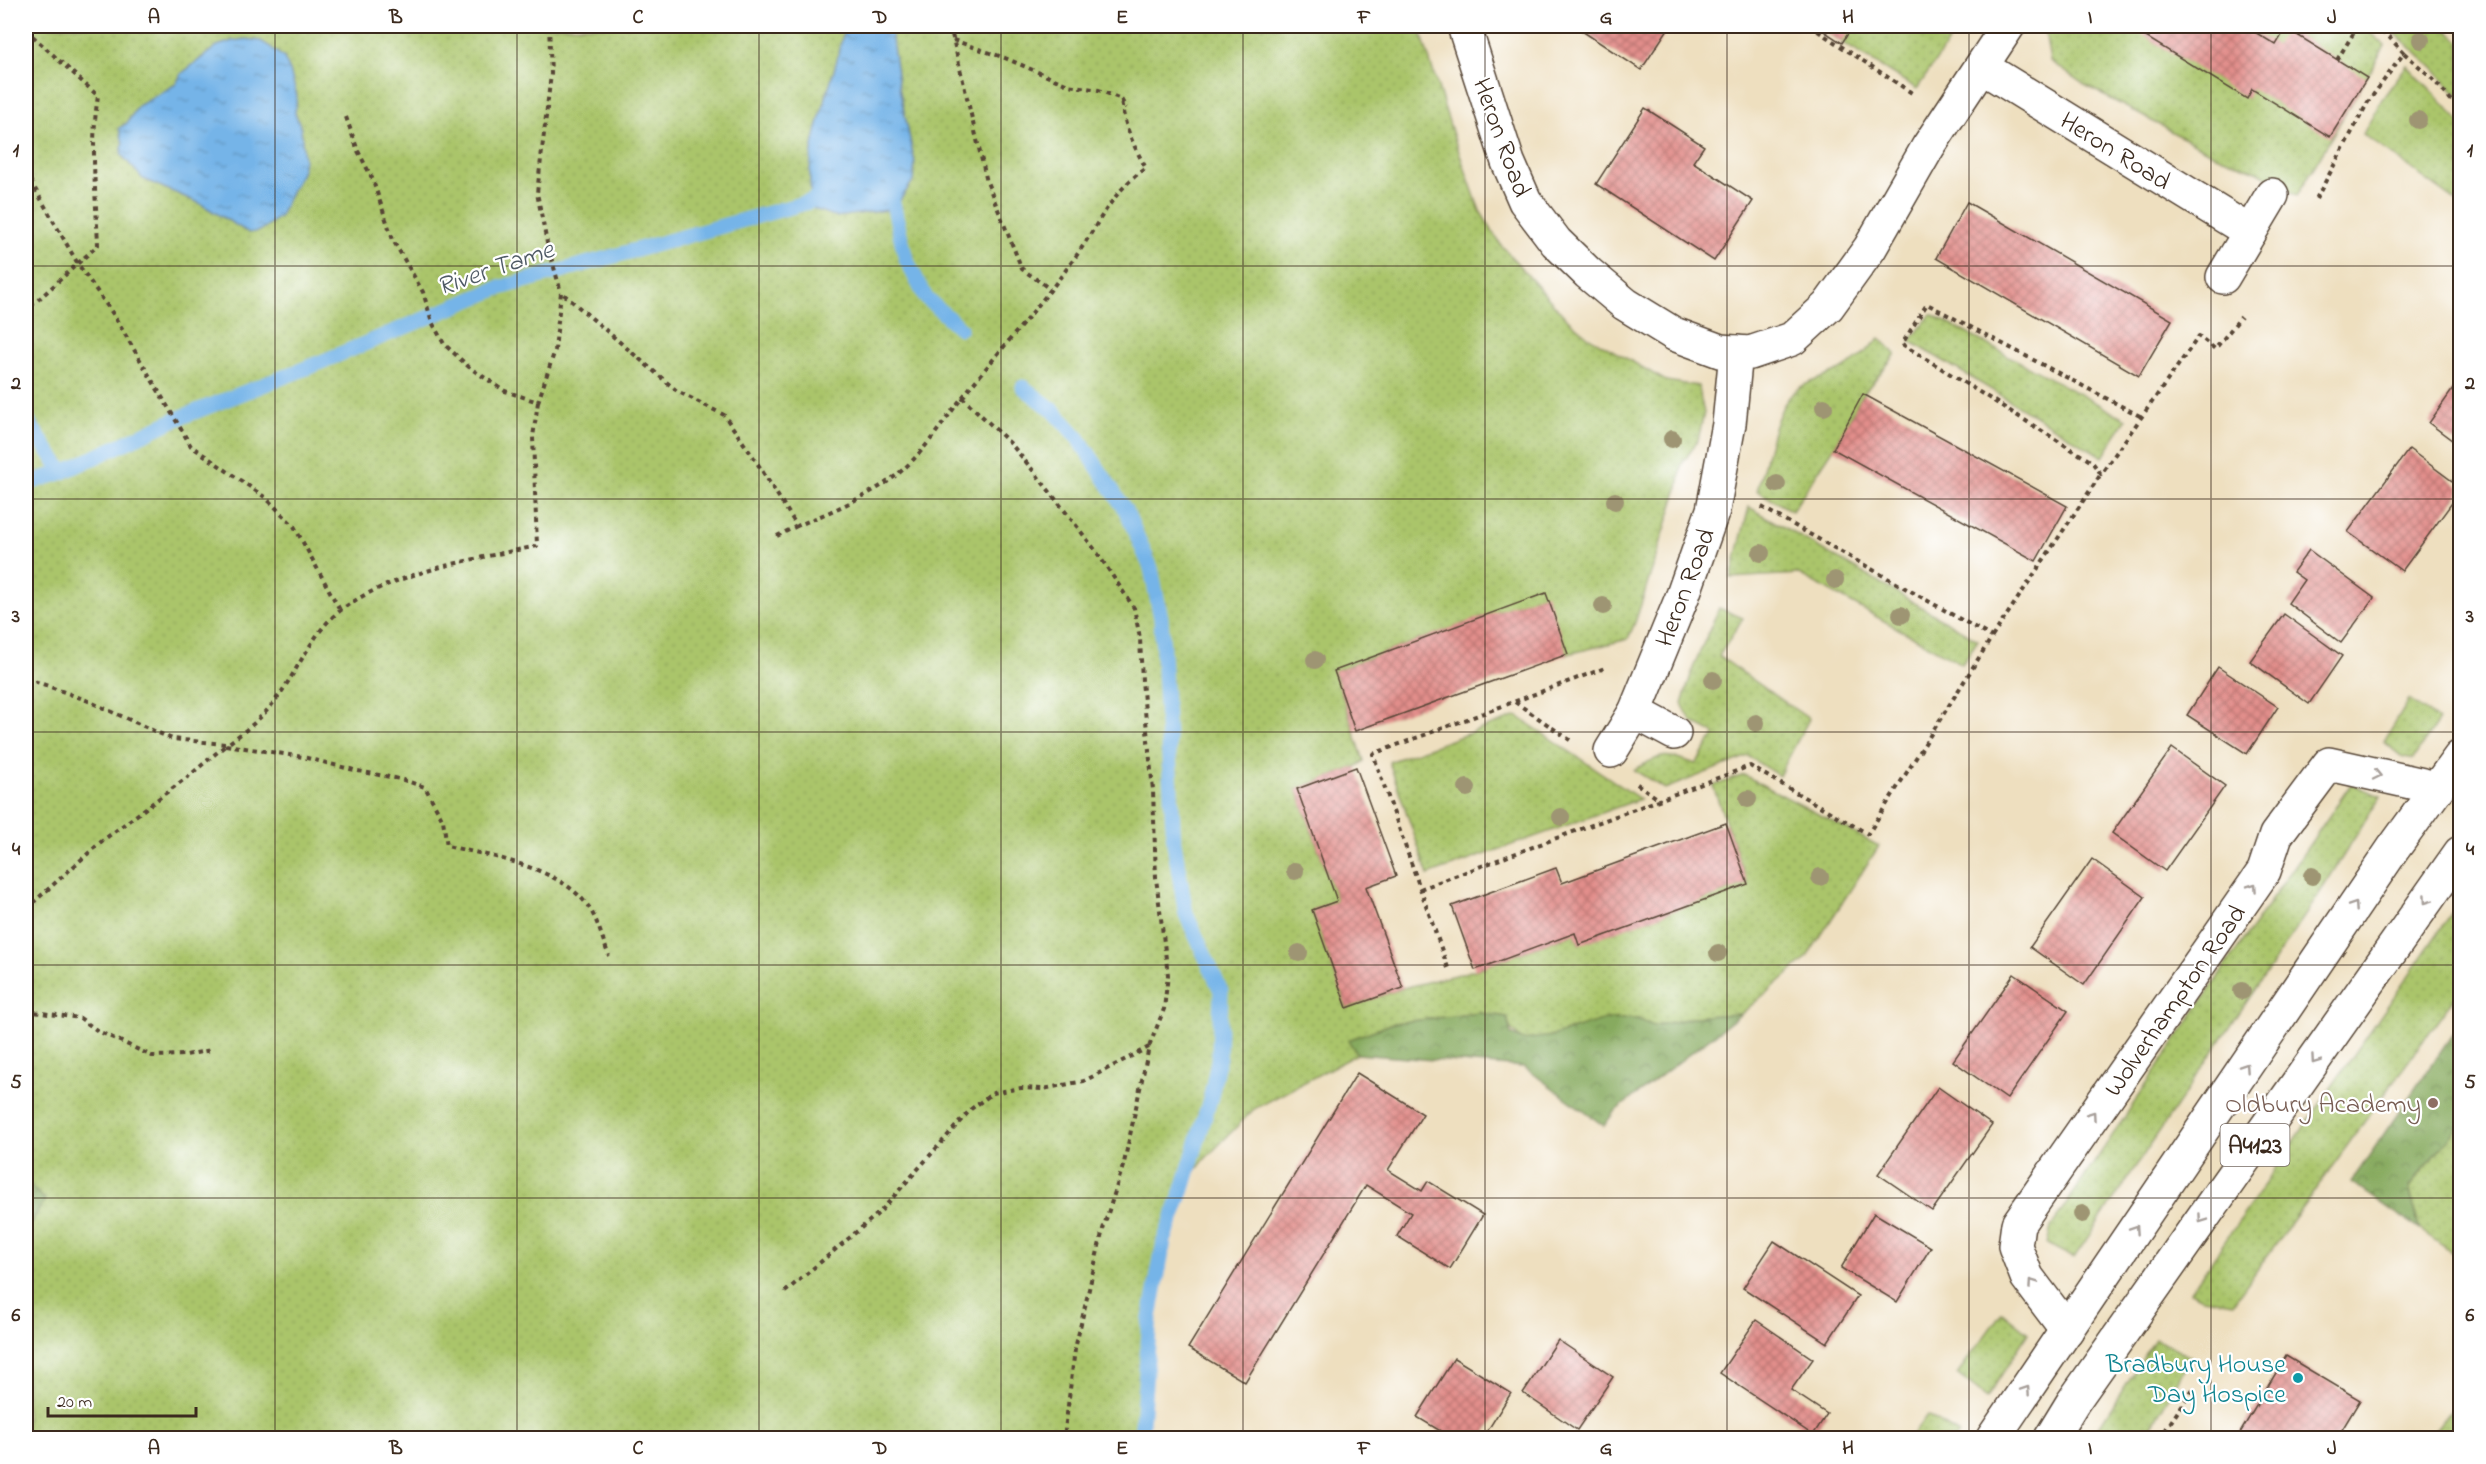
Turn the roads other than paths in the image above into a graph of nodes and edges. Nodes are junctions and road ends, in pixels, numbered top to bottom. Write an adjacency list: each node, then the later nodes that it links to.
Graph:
1 (1464, 26): 7 (main road, Heron Road)
2 (2008, 26): 3 (main road, Heron Road)
3 (1982, 67): 5 (main road, Heron Road); 7 (main road, Heron Road)
4 (2272, 195): 5 (main road)
5 (2250, 232): 6 (main road)
6 (2223, 277)
7 (1736, 352): 8 (main road, Heron Road)
8 (1635, 712): 9 (main road); 10 (main road, Heron Road)
9 (1674, 733)
10 (1611, 751)
11 (2460, 757): 12 (main road, A4123)
12 (2437, 788): 14 (main road, A4123, one-way to 12); 14 (main road, Wolverhampton Road, one-way to 12)
13 (2460, 853): 16 (main road, A4123, one-way to 16)
14 (2067, 1330): 15 (main road, A4123, one-way to 14)
15 (1993, 1438)
16 (2051, 1438)

